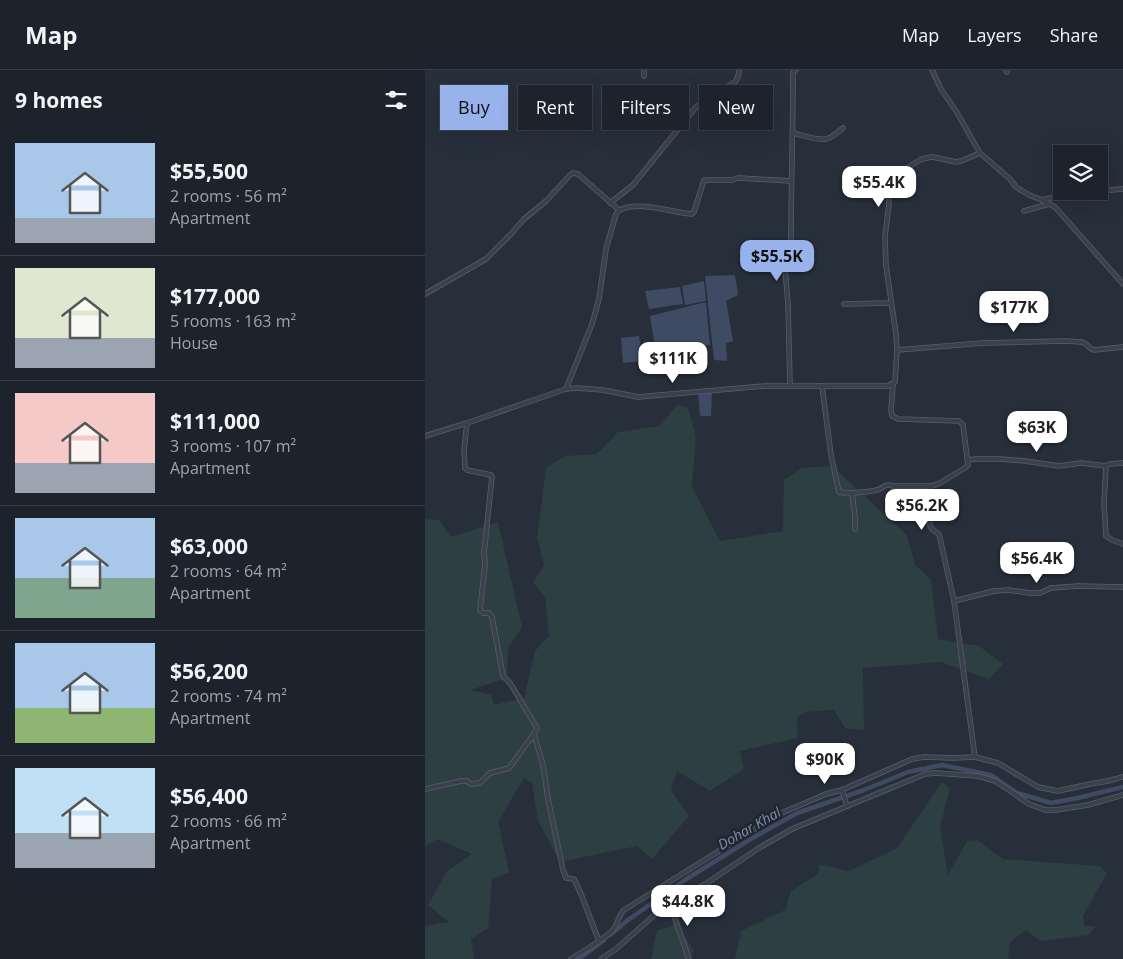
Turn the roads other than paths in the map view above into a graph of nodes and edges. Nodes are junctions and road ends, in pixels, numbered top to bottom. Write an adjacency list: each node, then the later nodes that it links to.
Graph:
1 (644, 70): 5 (street)
2 (739, 70): 14 (street)
3 (796, 70): 7 (street)
4 (932, 70): 8 (street)
5 (644, 76)
6 (843, 128): 7 (street)
7 (793, 133): 9 (street)
8 (980, 153): 13 (street); 20 (street)
9 (791, 180): 16 (street); 25 (street)
10 (1123, 189): 11 (street)
11 (1108, 190)
12 (1053, 197): 13 (street)
13 (1042, 200): 15 (street)
14 (610, 203): 16 (street); 19 (street)
15 (1049, 204): 17 (street); 18 (street)
16 (619, 210): 27 (street)
17 (1024, 212)
18 (1123, 284)
19 (425, 294)
20 (891, 303): 21 (street); 23 (street)
21 (843, 304)
22 (1123, 347): 23 (street)
23 (897, 350): 24 (street)
24 (893, 384): 26 (street); 30 (street)
25 (790, 385): 26 (street); 27 (street)
26 (822, 386): 34 (street)
27 (566, 389): 28 (street)
28 (467, 423): 29 (street); 39 (street)
29 (425, 436)
30 (968, 460): 32 (street); 33 (street)
31 (1123, 463): 32 (street)
32 (1106, 466): 36 (street)
33 (931, 486): 34 (street); 38 (street)
34 (852, 493): 35 (street)
35 (855, 529)
36 (1123, 544)
37 (1123, 587): 38 (street)
38 (953, 601): 40 (street)
39 (534, 734): 42 (street); 48 (street)
40 (975, 757): 41 (street); 43 (street)
41 (1123, 777)
42 (425, 789)
43 (842, 791): 45 (street); 46 (street)
44 (1123, 795): 45 (street)
45 (847, 804): 47 (street)
46 (661, 888): 47 (street); 48 (street)
47 (668, 902): 50 (street); 51 (street)
48 (599, 941): 49 (street)
49 (571, 959)
50 (601, 959)
51 (689, 959)

